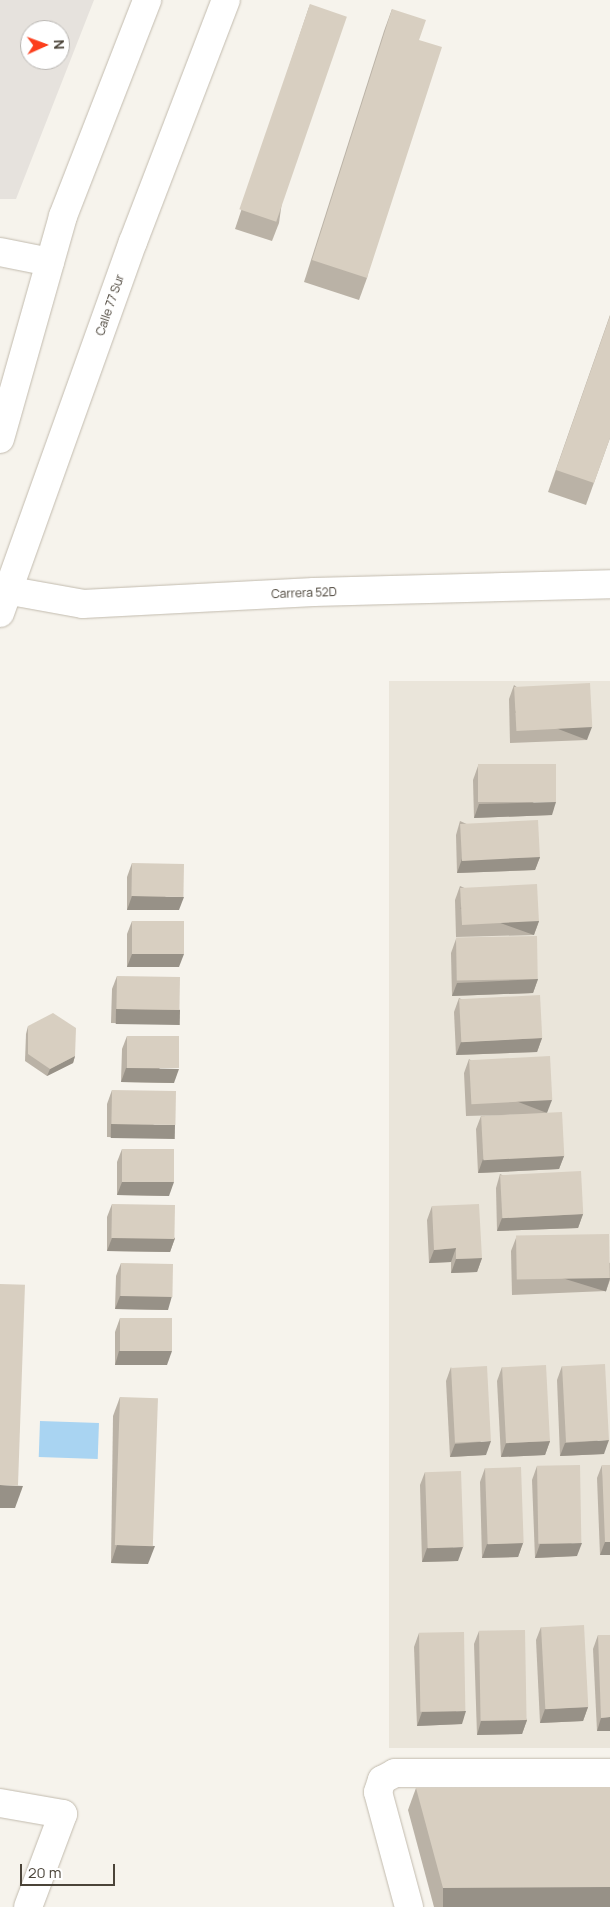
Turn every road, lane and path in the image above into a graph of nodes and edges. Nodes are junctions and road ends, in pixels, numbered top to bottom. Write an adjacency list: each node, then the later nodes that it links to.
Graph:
1 (147, 0): 4 (street)
2 (226, 0): 7 (street, Calle 77 Sur)
3 (0, 252): 4 (street)
4 (50, 262): 5 (street)
5 (0, 439)
6 (610, 584): 7 (street, Carrera 52D)
7 (3, 598)
8 (610, 1773): 11 (street)
9 (0, 1803): 10 (street)
10 (28, 1907)
11 (409, 1907)

